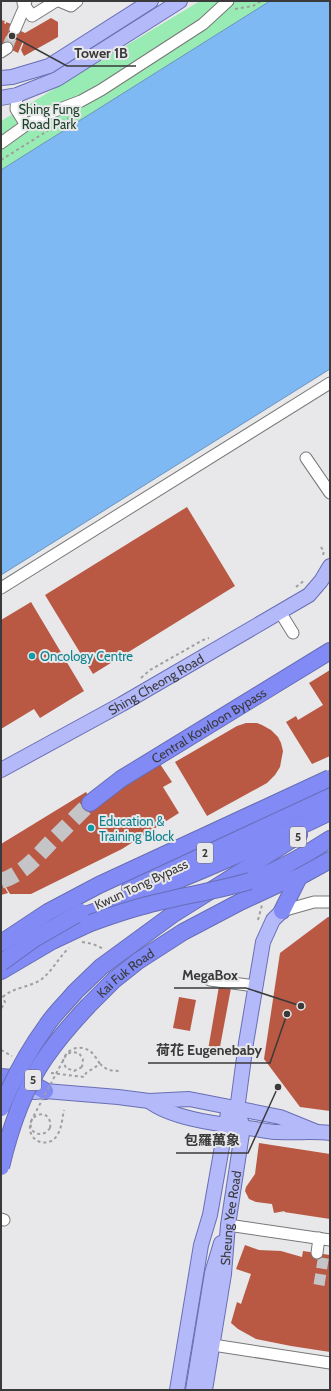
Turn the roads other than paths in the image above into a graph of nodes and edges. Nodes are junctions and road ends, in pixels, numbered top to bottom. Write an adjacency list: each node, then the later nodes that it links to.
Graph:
1 (57, 1): 2 (street); 6 (street)
2 (77, 1)
3 (151, 1): 8 (main road)
4 (180, 1): 9 (main road)
5 (228, 1): 11 (street)
6 (24, 3): 7 (street)
7 (15, 29)
8 (1, 78)
9 (17, 96): 10 (main road); 11 (street)
10 (1, 98)
11 (26, 125): 12 (street)
12 (1, 143)
13 (330, 383): 18 (street)
14 (306, 458): 15 (street)
15 (330, 493)
16 (330, 566): 19 (main road, Shing Cheong Road)
17 (330, 580): 19 (street, Shing Cheong Road)
18 (1, 588)
19 (309, 595): 20 (main road, Shing Cheong Road)
20 (280, 612): 21 (street); 23 (main road, Shing Cheong Road)
21 (293, 633)
22 (330, 651): 26 (highway, Central Kowloon Bypass)
23 (1, 770)
24 (330, 778): 33 (highway, Kwun Tong Bypass / 2, bridge)
25 (330, 795): 34 (highway, Kwun Tong Bypass / 2, bridge)
26 (90, 803)
27 (330, 814): 33 (highway); 42 (highway, Kai Fuk Road / 5, bridge)
28 (330, 839): 35 (highway, bridge)
29 (330, 860): 30 (highway, Kai Fuk Road / 5)
30 (299, 877): 32 (highway); 47 (highway, Kai Fuk Road / 5, bridge)
31 (330, 902): 32 (street)
32 (282, 911): 37 (main road, Sheung Yee Road)
33 (1, 943)
34 (1, 963)
35 (1, 971)
36 (210, 980): 37 (street)
37 (255, 986): 43 (main road, Sheung Yee Road)
38 (1, 1077): 39 (highway)
39 (44, 1091): 40 (main road); 41 (main road)
40 (1, 1094)
41 (149, 1101): 43 (main road); 44 (main road)
42 (1, 1108)
43 (233, 1108): 44 (main road, Sheung Yee Road); 45 (main road, Sheung Yee Road); 46 (main road)
44 (226, 1125): 45 (main road); 48 (main road, Sheung Yee Road)
45 (243, 1127): 46 (main road); 49 (main road, Sheung Yee Road)
46 (323, 1133)
47 (1, 1166)
48 (210, 1215): 52 (main road); 55 (main road, Sheung Yee Road)
49 (228, 1225): 50 (street); 52 (main road); 53 (main road, Sheung Yee Road)
50 (325, 1239): 51 (street)
51 (320, 1254)
52 (212, 1273): 56 (main road)
53 (213, 1345): 54 (street); 57 (main road, Sheung Yee Road)
54 (330, 1363)
55 (177, 1390)
56 (192, 1390)
57 (205, 1390)

